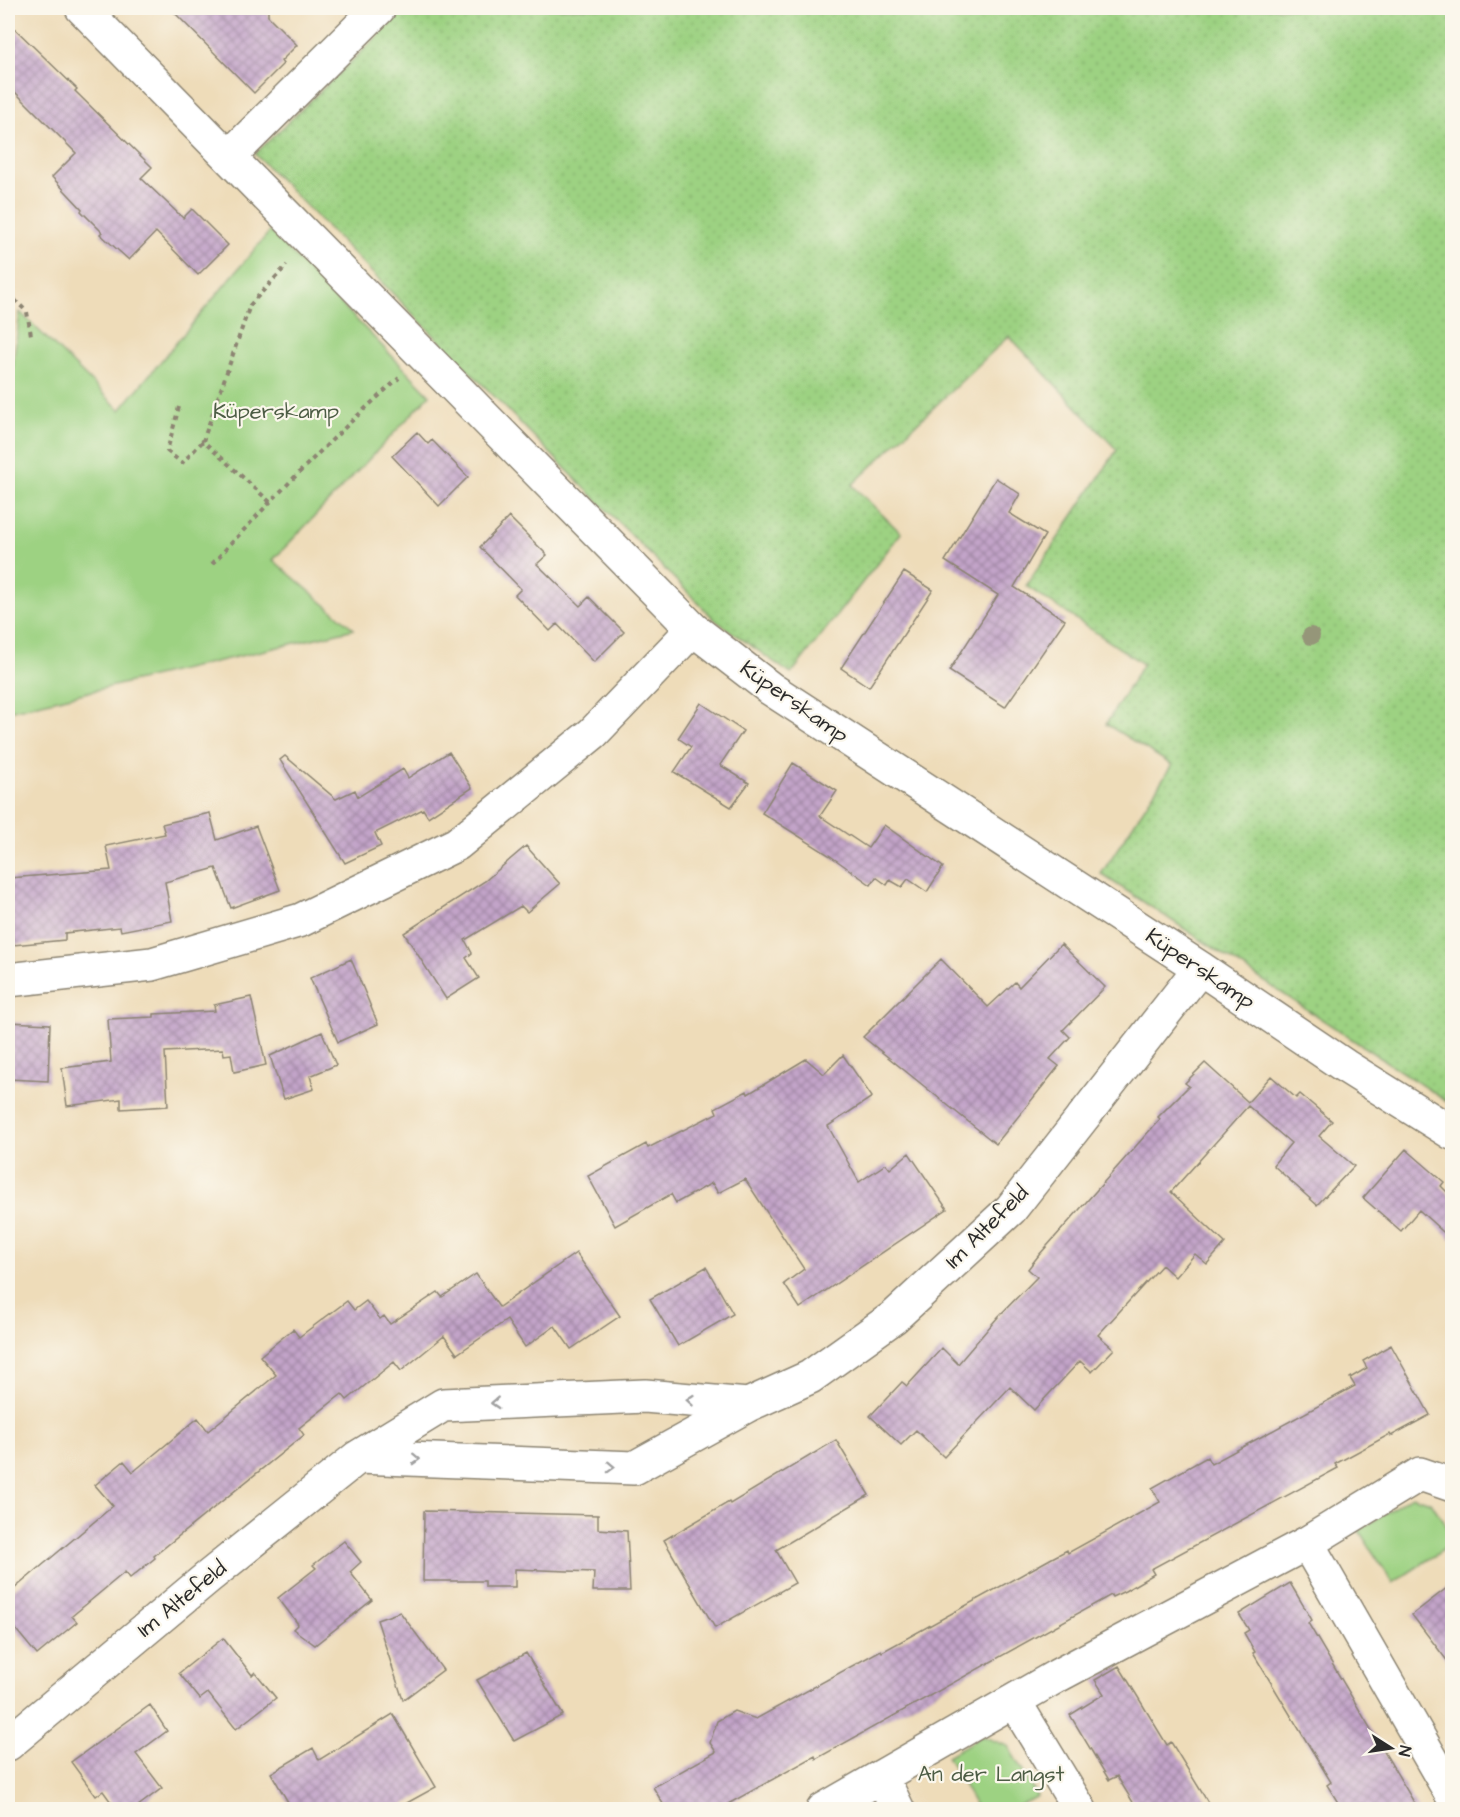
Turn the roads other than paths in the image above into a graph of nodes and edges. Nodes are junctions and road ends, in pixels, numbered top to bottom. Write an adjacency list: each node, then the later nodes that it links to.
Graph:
1 (81, 8): 3 (street, Küperskamp)
2 (379, 8): 3 (street)
3 (230, 156): 4 (street, Küperskamp)
4 (693, 629): 5 (street, Küperskamp); 6 (street)
5 (1200, 968): 7 (street, Küperskamp); 8 (street, Im Altefeld)
6 (8, 980)
7 (1452, 1132)
8 (748, 1405): 9 (street, Im Altefeld, one-way to 9); 9 (street, Im Altefeld, one-way to 8)
9 (358, 1457): 13 (street, Im Altefeld)
10 (1452, 1485): 11 (street)
11 (1307, 1543): 12 (street); 15 (street)
12 (1014, 1701): 14 (street); 18 (street)
13 (8, 1744)
14 (882, 1777): 16 (street); 17 (street)
15 (1452, 1795)
16 (823, 1809)
17 (898, 1809)
18 (1080, 1809)

